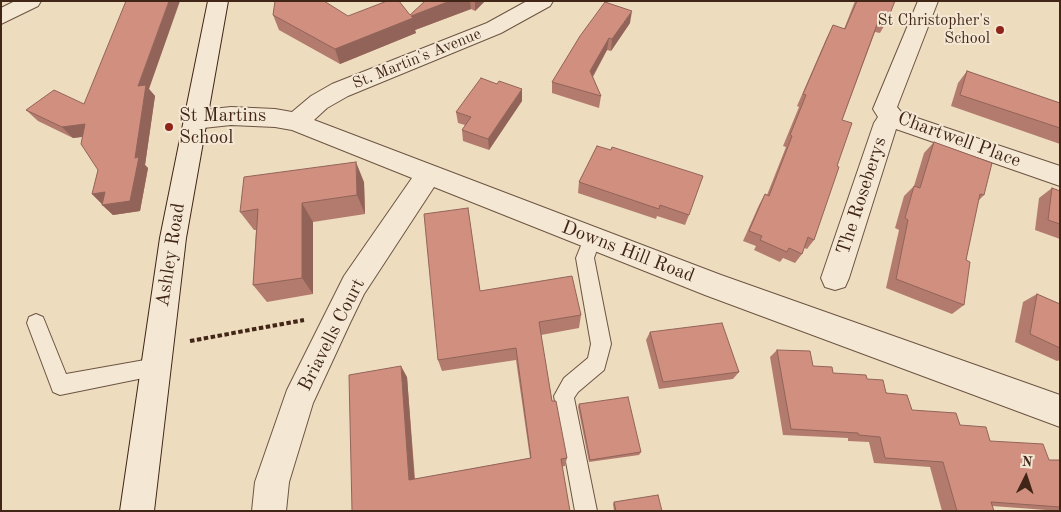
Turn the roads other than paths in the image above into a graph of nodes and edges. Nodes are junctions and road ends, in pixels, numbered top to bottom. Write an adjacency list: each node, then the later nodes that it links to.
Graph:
1 (31, 1): 5 (street)
2 (218, 1): 7 (street, Ashley Road)
3 (543, 1): 8 (street, St. Martin's Avenue)
4 (928, 1): 6 (street, Chartwell Place)
5 (1, 17)
6 (894, 119): 10 (street, Chartwell Place); 12 (street, The Roseberys)
7 (194, 120): 8 (street, Downs Hill Road); 14 (street, Ashley Road)
8 (296, 122): 9 (street, Downs Hill Road)
9 (429, 174): 11 (street, Downs Hill Road); 17 (street, Briavells Court)
10 (1060, 176)
11 (592, 238): 15 (street, Downs Hill Road); 18 (lane)
12 (835, 278)
13 (36, 323): 14 (lane)
14 (157, 357): 16 (street, Ashley Road)
15 (1060, 412)
16 (136, 511)
17 (269, 511)
18 (586, 511)

